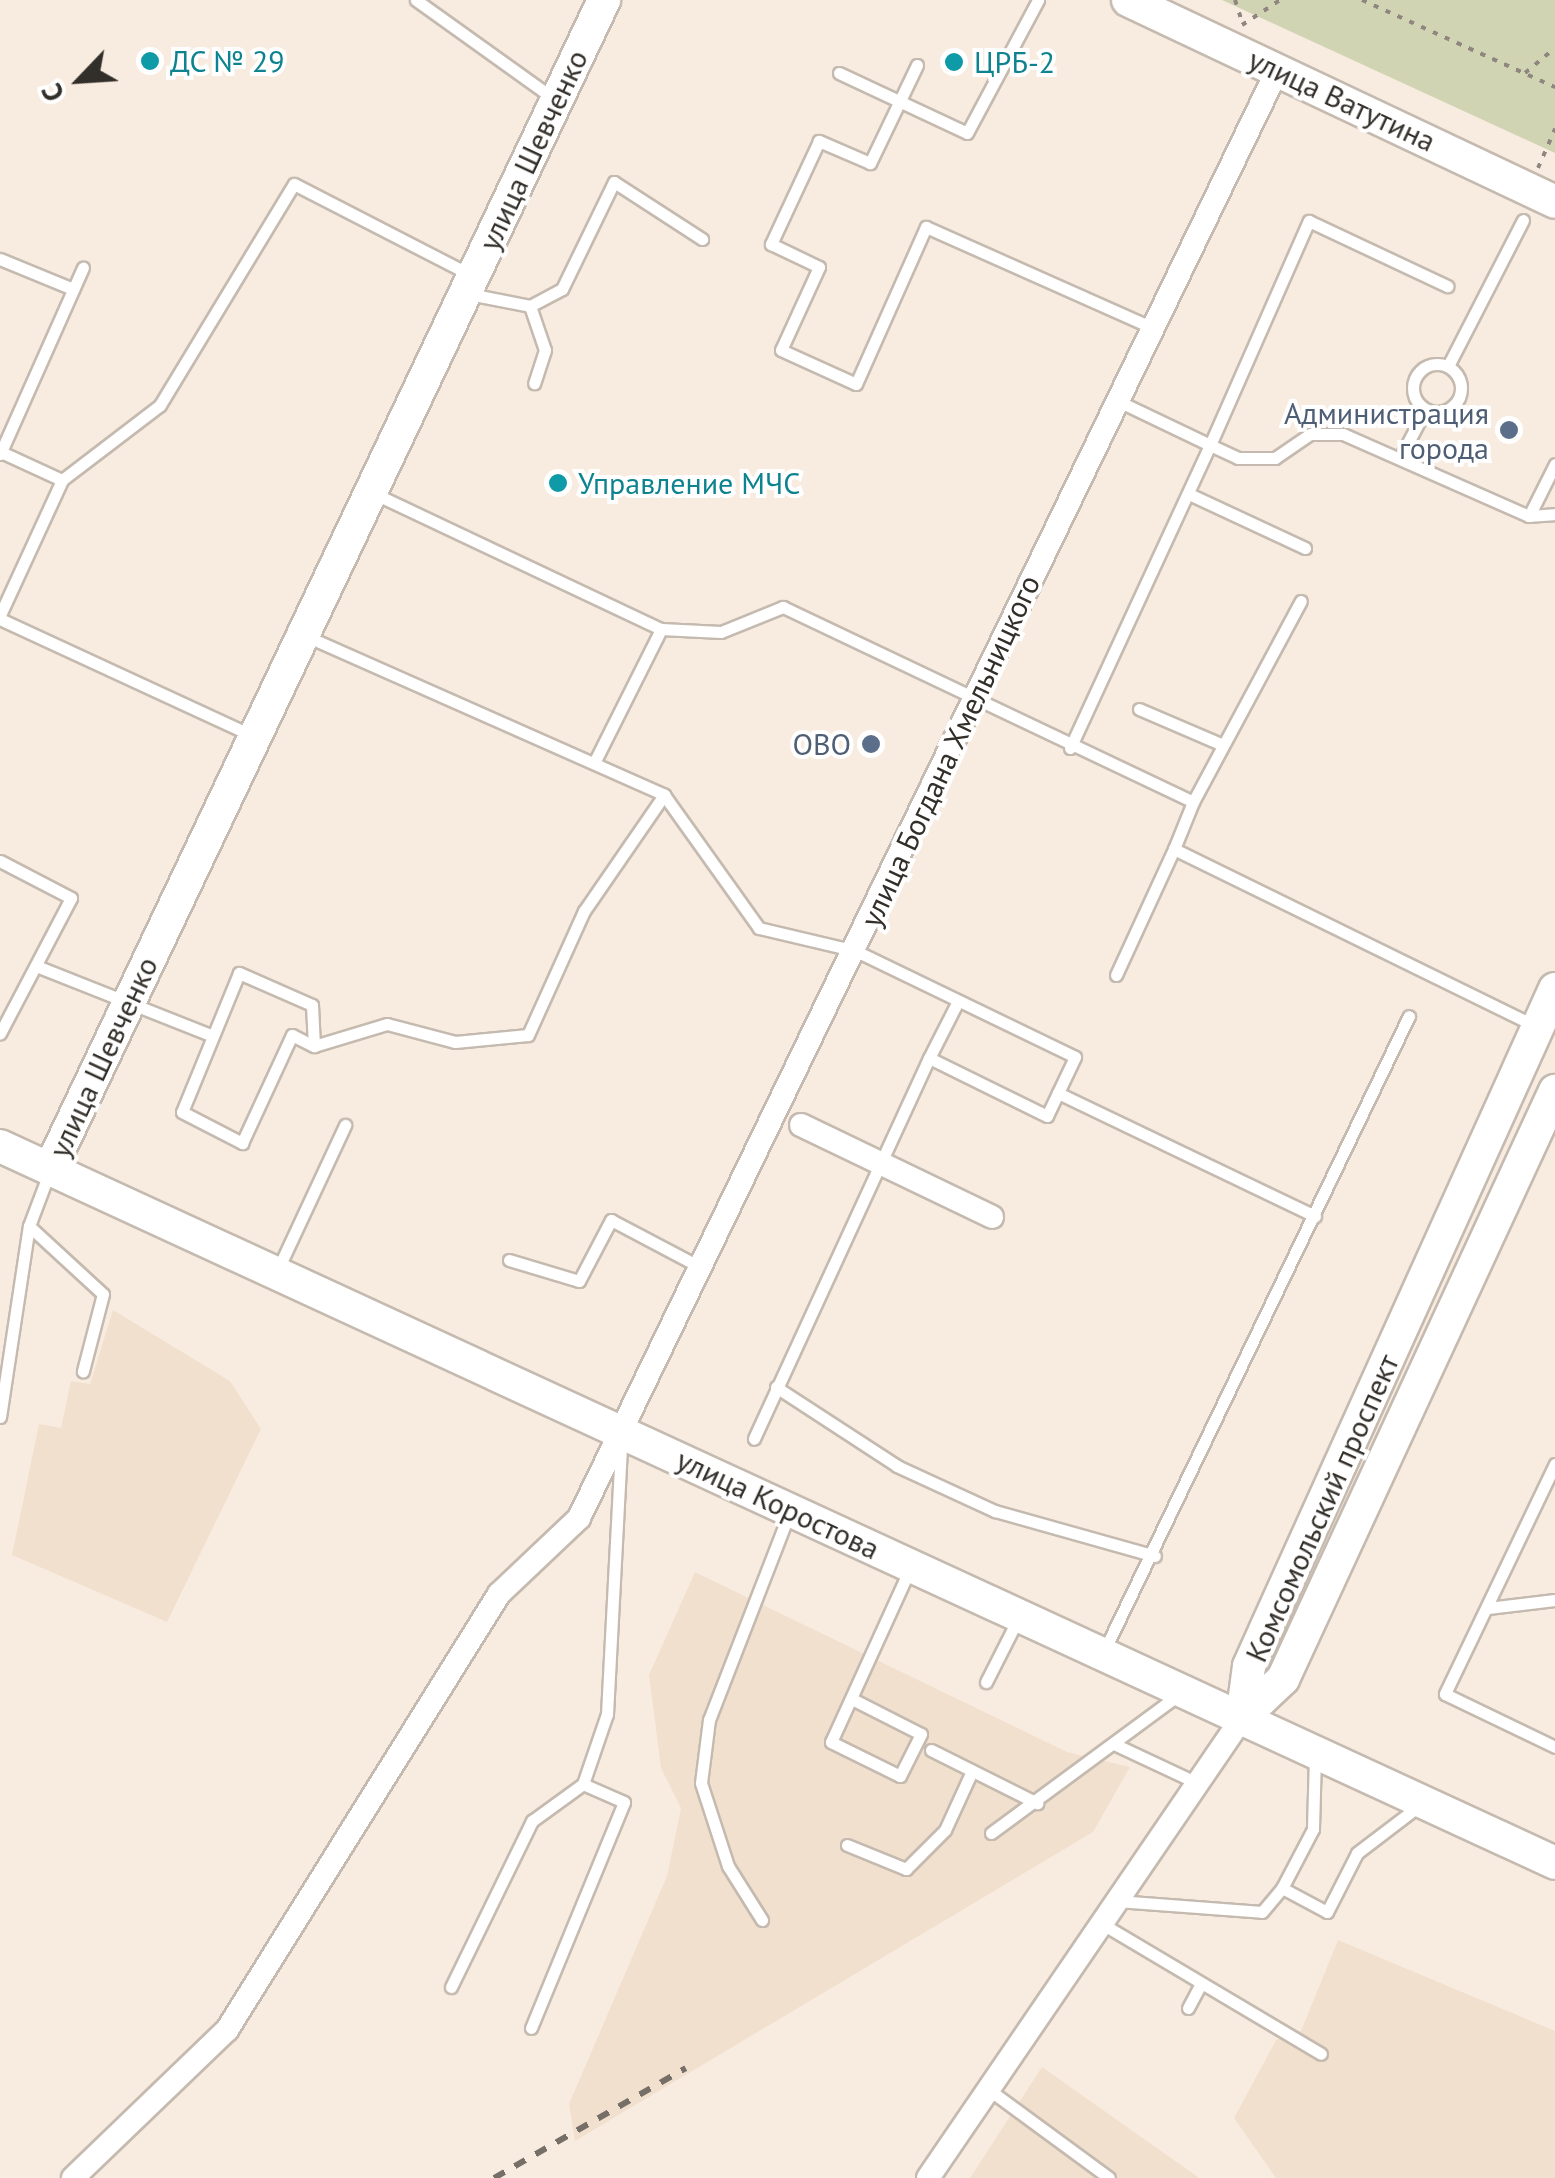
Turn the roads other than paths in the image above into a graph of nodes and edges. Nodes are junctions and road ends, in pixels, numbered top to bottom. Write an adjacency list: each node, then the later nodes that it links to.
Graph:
1 (416, 0): 8 (lane)
2 (604, 0): 8 (street, улица Шевченко); 67 (main road, улица Шевченко)
3 (1038, 0): 9 (lane)
4 (1128, 0): 6 (main road, улица Ватутина)
5 (917, 65): 9 (lane)
6 (1278, 70): 10 (main road, улица Ватутина); 19 (street, улица Богдана Хмельницкого)
7 (839, 73): 9 (lane)
8 (556, 100): 15 (street, улица Шевченко)
9 (900, 102): 19 (lane)
10 (1555, 202)
11 (1523, 220): 20 (lane)
12 (702, 239): 18 (lane)
13 (0, 259): 17 (lane)
14 (82, 268): 17 (lane)
15 (469, 285): 18 (lane); 29 (lane); 30 (street, улица Шевченко)
16 (1447, 286): 25 (lane)
17 (73, 289): 24 (lane)
18 (530, 306): 21 (lane)
19 (1151, 327): 22 (street, улица Богдана Хмельницкого)
20 (1448, 366): 23 (lane); 23 (lane)
21 (534, 383)
22 (1116, 400): 25 (lane); 39 (street, улица Богдана Хмельницкого)
23 (1425, 410): 27 (lane)
24 (5, 426): 26 (lane)
25 (1210, 445): 27 (lane); 31 (lane)
26 (0, 453): 29 (lane)
27 (1400, 458): 33 (lane)
28 (1555, 464): 33 (lane)
29 (62, 480): 36 (lane)
30 (373, 493): 37 (lane); 38 (street, улица Шевченко)
31 (1189, 494): 34 (lane); 43 (lane)
32 (1555, 514): 33 (lane)
33 (1529, 516)
34 (1305, 548)
35 (1301, 601): 42 (lane)
36 (0, 617): 41 (lane)
37 (661, 629): 39 (lane); 44 (lane)
38 (303, 635): 41 (street, улица Шевченко); 44 (lane)
39 (973, 704): 43 (lane); 49 (street, улица Богдана Хмельницкого)
40 (1139, 708): 42 (lane)
41 (254, 737): 54 (street, улица Шевченко)
42 (1224, 746): 46 (lane)
43 (1070, 748): 46 (lane)
44 (595, 761): 45 (lane)
45 (664, 795): 49 (lane); 59 (lane)
46 (1193, 802): 47 (lane)
47 (1174, 849): 51 (lane); 56 (lane)
48 (0, 860): 50 (lane)
49 (856, 951): 53 (lane); 72 (street, улица Богдана Хмельницкого)
50 (36, 966): 54 (lane); 57 (lane)
51 (1116, 975)
52 (1555, 989): 56 (main road, Комсомольский проспект)
53 (958, 1001): 60 (lane); 62 (lane)
54 (125, 1007): 58 (lane); 67 (street, улица Шевченко)
55 (1409, 1016): 69 (lane)
56 (1538, 1027): 90 (main road, Комсомольский проспект)
57 (0, 1032)
58 (213, 1036): 59 (lane); 59 (lane)
59 (314, 1046)
60 (929, 1058): 62 (lane); 66 (lane)
61 (1555, 1091): 90 (main road, Комсомольский проспект)
62 (1058, 1094): 69 (lane)
63 (345, 1125): 73 (lane)
64 (800, 1126): 66 (street)
65 (0, 1146): 67 (main road, улица Коростова)
66 (878, 1167): 68 (street); 75 (lane)
67 (50, 1168): 70 (lane); 73 (main road, улица Коростова)
68 (992, 1216)
69 (1315, 1216): 81 (lane)
70 (29, 1226): 74 (lane); 76 (lane)
71 (509, 1260): 72 (lane)
72 (704, 1269): 77 (street, улица Богдана Хмельницкого)
73 (276, 1273): 77 (main road, улица Коростова)
74 (83, 1370)
75 (776, 1387): 78 (lane); 81 (lane)
76 (0, 1417)
77 (622, 1432): 80 (main road, улица Коростова); 97 (lane); 113 (street, улица Богдана Хмельницкого)
78 (754, 1439)
79 (1555, 1464): 84 (lane)
80 (790, 1510): 82 (main road, улица Коростова); 105 (lane)
81 (1155, 1556): 86 (lane)
82 (912, 1565): 85 (main road, улица Коростова); 89 (lane)
83 (1555, 1600): 84 (lane)
84 (1488, 1608): 92 (lane)
85 (1020, 1616): 86 (main road, улица Коростова); 87 (lane)
86 (1102, 1653): 88 (main road, улица Коростова)
87 (986, 1682)
88 (1184, 1691): 90 (main road, улица Коростова); 91 (lane)
89 (852, 1699): 89 (lane)
90 (1242, 1718): 94 (main road, улица Коростова); 96 (street)
91 (1114, 1744): 96 (lane); 99 (lane)
92 (1555, 1747)
93 (931, 1750): 95 (lane)
94 (1315, 1751): 98 (main road, улица Коростова); 103 (lane)
95 (972, 1771): 99 (lane); 101 (lane)
96 (1195, 1782): 104 (street)
97 (583, 1784): 108 (lane); 110 (lane)
98 (1424, 1802): 102 (main road, улица Коростова); 103 (lane)
99 (1037, 1803): 100 (lane)
100 (991, 1833)
101 (847, 1845)
102 (1555, 1863)
103 (1282, 1888): 104 (lane)
104 (1114, 1901): 106 (street)
105 (762, 1920)
106 (1099, 1922): 107 (lane); 112 (street)
107 (1201, 1984): 109 (lane); 111 (lane)
108 (451, 1987)
109 (1188, 2008)
110 (532, 2028)
111 (1322, 2054)
112 (988, 2088): 114 (street); 115 (lane)
113 (73, 2178)
114 (928, 2178)
115 (1108, 2178)

